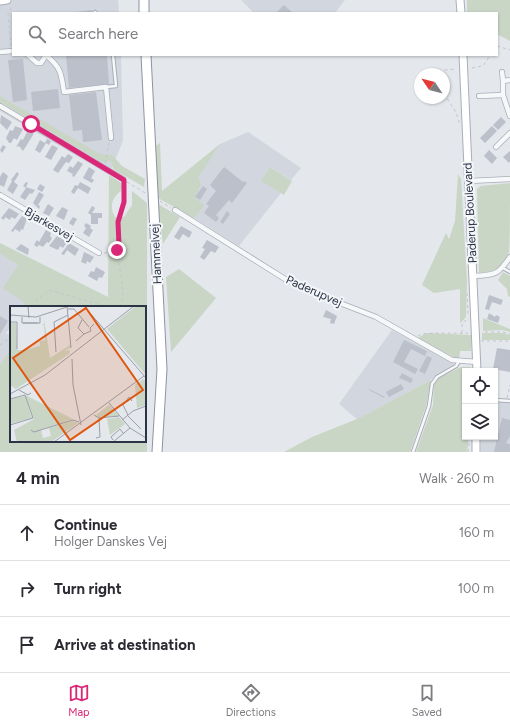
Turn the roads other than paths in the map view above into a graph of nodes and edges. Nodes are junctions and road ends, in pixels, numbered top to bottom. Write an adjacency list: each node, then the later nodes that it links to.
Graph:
1 (7, 0): 4 (street)
2 (144, 0): 5 (highway)
3 (460, 0): 6 (street)
4 (0, 1)
5 (144, 12)
6 (461, 12)
7 (12, 51): 8 (street)
8 (0, 52)
9 (29, 56): 10 (street)
10 (45, 56)
11 (47, 56): 18 (street)
12 (113, 56): 18 (lane)
13 (146, 56): 40 (highway, Hammelvej)
14 (463, 56): 28 (street, Paderup Boulevard)
15 (502, 72): 17 (street)
16 (510, 80): 17 (street)
17 (503, 81): 19 (street)
18 (106, 87): 24 (street)
19 (504, 94): 20 (street); 22 (street)
20 (479, 96)
21 (0, 106): 27 (street)
22 (510, 116)
23 (510, 133): 25 (street)
24 (111, 138)
25 (496, 147)
26 (510, 179): 28 (street)
27 (124, 180)
28 (469, 181): 35 (street, Paderup Boulevard)
29 (0, 195): 31 (street, Bjarkesvej)
30 (175, 210): 36 (street, Paderupvej)
31 (99, 253)
32 (510, 256): 33 (street)
33 (503, 268): 34 (lane); 35 (street)
34 (510, 272)
35 (474, 276): 37 (street, Paderup Boulevard)
36 (459, 361): 37 (street, Paderupvej); 41 (lane)
37 (477, 362): 38 (street, Paderup Boulevard)
38 (477, 368)
39 (476, 440): 42 (street)
40 (157, 452)
41 (414, 452)
42 (476, 452)

